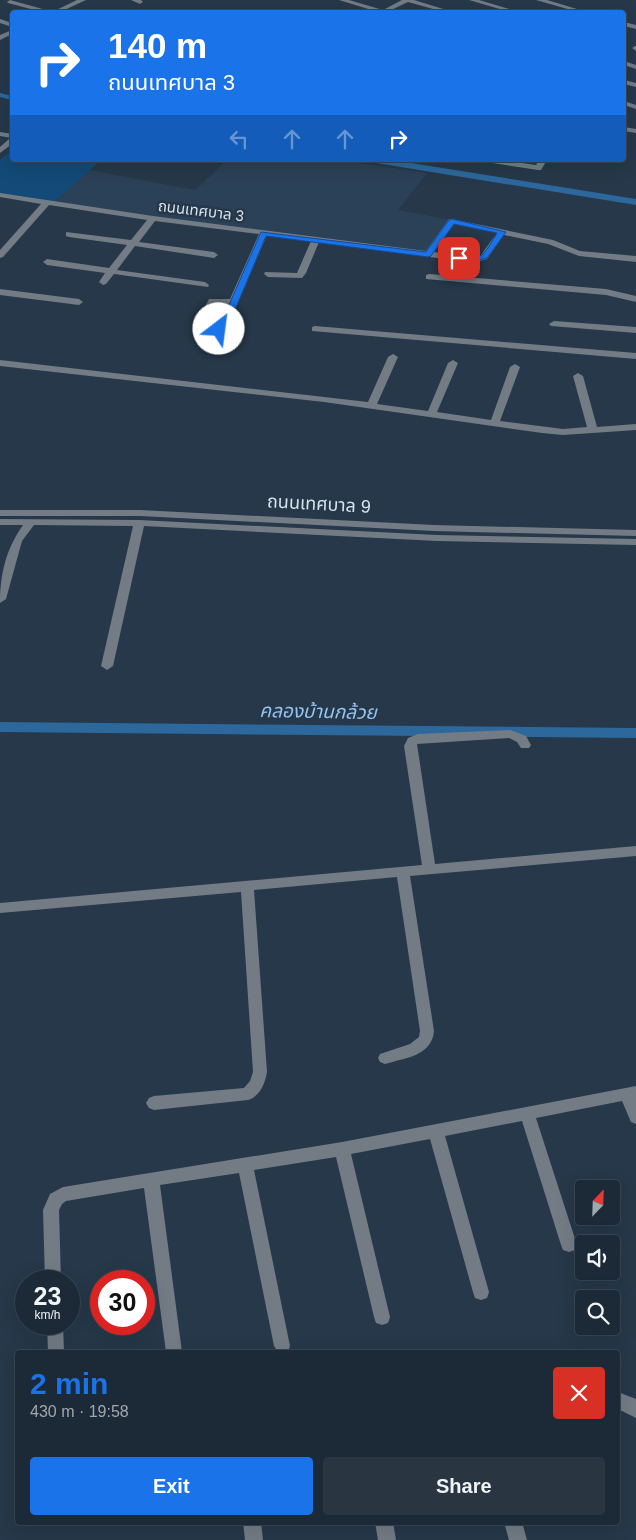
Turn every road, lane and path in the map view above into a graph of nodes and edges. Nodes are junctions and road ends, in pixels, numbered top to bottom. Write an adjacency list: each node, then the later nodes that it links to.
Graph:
1 (79, 0): 8 (street)
2 (342, 0): 9 (street)
3 (407, 0): 10 (street); 11 (street)
4 (472, 0): 12 (street)
5 (539, 0): 13 (street)
6 (10, 2): 7 (street)
7 (40, 10)
8 (59, 10)
9 (377, 10)
10 (388, 10)
11 (443, 10)
12 (509, 10)
13 (576, 10)
14 (10, 143): 15 (street)
15 (0, 151)
16 (499, 162): 17 (street)
17 (542, 162)
18 (0, 195): 19 (street, ถนนเทศบาล 3)
19 (47, 202): 20 (street, ถนนเทศบาล 3); 26 (street)
20 (153, 218): 22 (street, ถนนเทศบาล 3); 25 (street)
21 (502, 232): 28 (street, ถนนเทศบาล 3); 28 (street); 29 (street)
22 (264, 233): 24 (street, ถนนเทศบาล 3); 40 (street)
23 (69, 234): 25 (street)
24 (316, 240): 28 (street, ถนนเทศบาล 3); 32 (street)
25 (132, 244): 27 (street); 31 (street)
26 (0, 255)
27 (214, 255)
28 (428, 255)
29 (636, 259)
30 (47, 262): 31 (street)
31 (112, 272): 34 (street); 35 (street)
32 (268, 274)
33 (428, 277): 38 (street)
34 (103, 282)
35 (205, 285)
36 (0, 292): 39 (street)
37 (0, 299): 41 (street)
38 (636, 299)
39 (80, 302)
40 (234, 302)
41 (63, 304)
42 (554, 324): 44 (street)
43 (315, 329): 45 (street)
44 (636, 330)
45 (636, 356)
46 (393, 357): 51 (street)
47 (0, 363): 51 (street)
48 (453, 363): 52 (street)
49 (515, 367): 53 (street)
50 (578, 376): 55 (street)
51 (371, 406): 52 (street)
52 (431, 414): 53 (street)
53 (494, 424): 55 (street)
54 (636, 426): 55 (street)
55 (593, 430)
56 (0, 513): 60 (street, ถนนเทศบาล 9)
57 (0, 522): 58 (street, ถนนเทศบาล 9)
58 (31, 522): 59 (street, ถนนเทศบาล 9); 62 (street)
59 (139, 523): 61 (street, ถนนเทศบาล 9); 63 (street)
60 (636, 533)
61 (636, 542)
62 (0, 599)
63 (107, 666)
64 (526, 744): 66 (street)
65 (636, 851): 66 (street)
66 (429, 870): 67 (street)
67 (403, 872): 68 (street); 70 (street)
68 (248, 887): 69 (street); 72 (street)
69 (0, 908)
70 (385, 1058)
71 (631, 1093): 73 (street); 74 (street)
72 (154, 1103)
73 (527, 1113): 75 (street); 79 (street)
74 (636, 1117)
75 (436, 1131): 76 (street); 81 (street)
76 (342, 1149): 77 (street); 82 (street)
77 (245, 1164): 78 (street); 84 (street)
78 (151, 1180): 80 (street); 86 (street)
79 (569, 1245)
80 (54, 1270)
81 (480, 1292)
82 (382, 1317)
83 (55, 1335): 85 (street)
84 (282, 1346)
85 (56, 1350)
86 (174, 1350)
87 (620, 1402): 88 (street)
88 (636, 1409)
89 (252, 1525): 92 (street)
90 (384, 1525): 93 (street)
91 (514, 1525): 94 (street)
92 (254, 1540)
93 (387, 1540)
94 (518, 1540)

